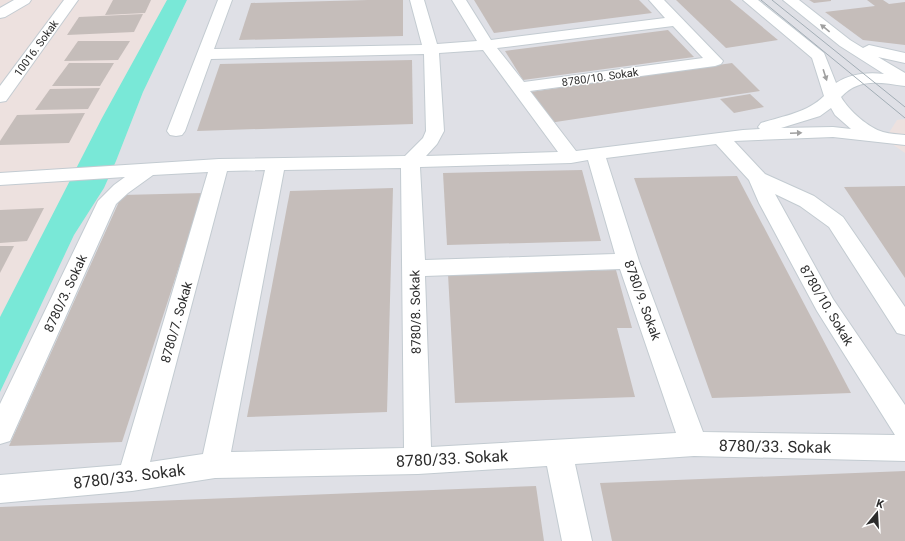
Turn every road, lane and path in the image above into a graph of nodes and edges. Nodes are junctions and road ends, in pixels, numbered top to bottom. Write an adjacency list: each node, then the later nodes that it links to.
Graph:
1 (24, 0): 9 (street)
2 (71, 0): 16 (street, 10016. Sokak)
3 (225, 0): 14 (street)
4 (417, 0): 13 (street)
5 (459, 0): 12 (street)
6 (656, 0): 10 (street, 8780/10. Sokak)
7 (750, 0): 20 (street, one-way to 20)
8 (790, 0): 11 (street, one-way to 8)
9 (0, 14)
10 (675, 21): 12 (street); 18 (street, 8780/10. Sokak)
11 (845, 43): 15 (street); 17 (street)
12 (488, 45): 13 (street); 18 (street)
13 (431, 49): 14 (street); 29 (street)
14 (206, 54): 21 (street)
15 (905, 58)
16 (8, 74): 19 (street, 10016. Sokak)
17 (905, 80): 20 (street)
18 (519, 88): 28 (street)
19 (0, 97)
20 (833, 98): 22 (street); 23 (street)
21 (176, 131)
22 (743, 135): 23 (street, one-way to 23); 24 (street)
23 (879, 137): 25 (street); 26 (street)
24 (722, 138): 27 (street); 33 (street, 8780/10. Sokak)
25 (905, 140)
26 (905, 150)
27 (596, 155): 28 (street); 35 (street, 8780/9. Sokak)
28 (571, 157): 29 (street)
29 (410, 162): 30 (street); 36 (street, 8780/8. Sokak)
30 (276, 164): 31 (street); 44 (street)
31 (219, 165): 32 (street); 45 (street, 8780/7. Sokak)
32 (138, 170): 34 (street); 39 (street, 8780/3. Sokak)
33 (758, 178): 37 (street, 8780/10. Sokak); 38 (street, 8780/10. Sokak)
34 (0, 179)
35 (628, 262): 36 (street); 40 (street, 8780/9. Sokak)
36 (414, 268): 43 (street, 8780/8. Sokak)
37 (905, 326)
38 (905, 427)
39 (0, 432)
40 (694, 444): 41 (street, 8780/33. Sokak); 42 (street, 8780/33. Sokak)
41 (905, 448)
42 (558, 452): 43 (street, 8780/33. Sokak); 47 (street)
43 (418, 461): 44 (street, 8780/33. Sokak)
44 (215, 465): 45 (street, 8780/33. Sokak)
45 (132, 478): 46 (street, 8780/33. Sokak)
46 (0, 489)
47 (577, 541)

